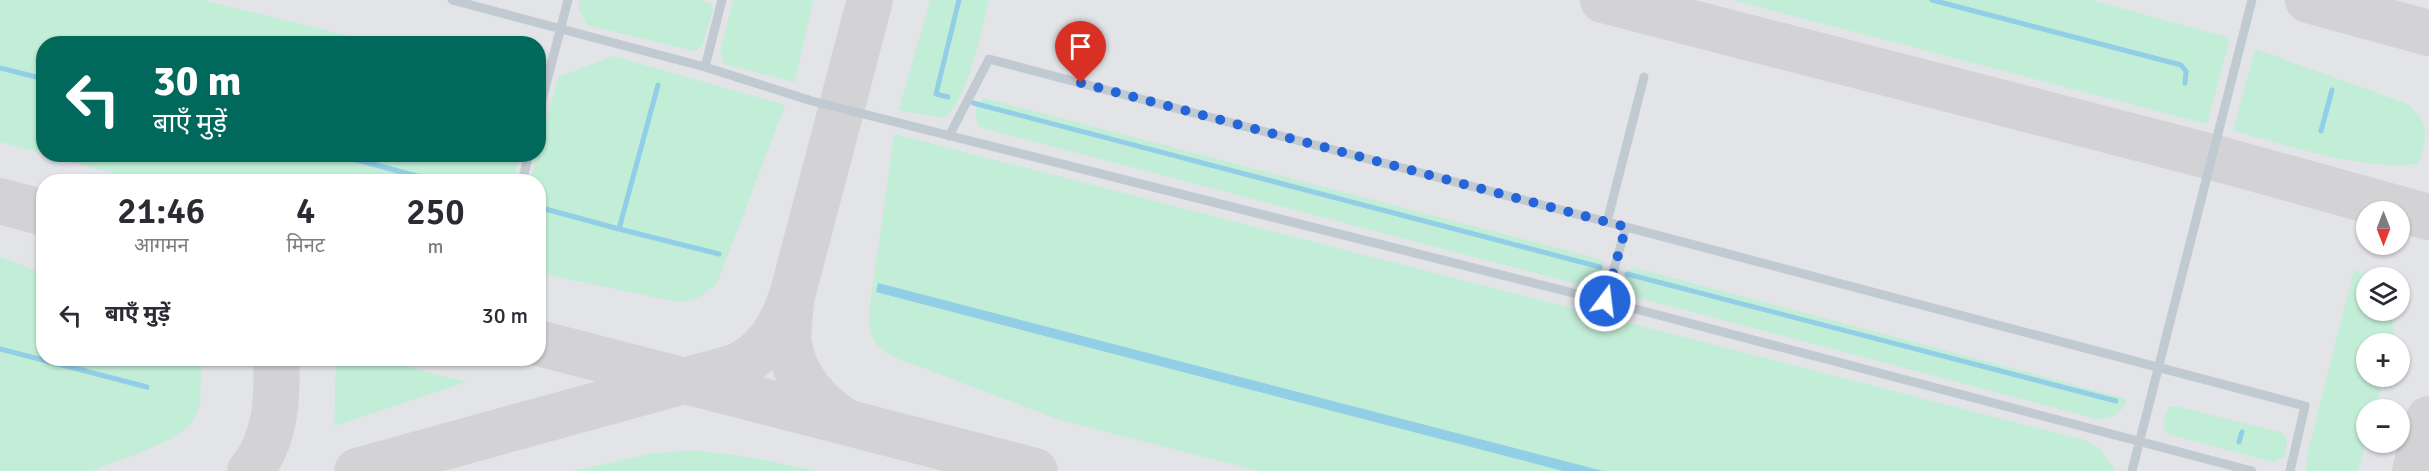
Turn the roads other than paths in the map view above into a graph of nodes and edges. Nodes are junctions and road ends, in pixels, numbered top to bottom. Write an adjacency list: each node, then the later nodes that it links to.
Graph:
1 (452, 0): 5 (lane)
2 (568, 0): 5 (lane)
3 (722, 0): 6 (lane)
4 (2252, 0): 13 (lane)
5 (560, 28): 6 (lane); 8 (lane)
6 (705, 68): 9 (lane)
7 (1644, 78): 10 (lane)
8 (546, 83)
9 (950, 136): 10 (lane); 12 (lane)
10 (1607, 222): 11 (lane)
11 (1626, 227): 12 (lane); 13 (lane)
12 (1605, 301): 14 (lane)
13 (2159, 367): 14 (lane); 17 (lane)
14 (2140, 441): 15 (lane); 16 (lane)
15 (2132, 471)
16 (2252, 471)
17 (2290, 471)

